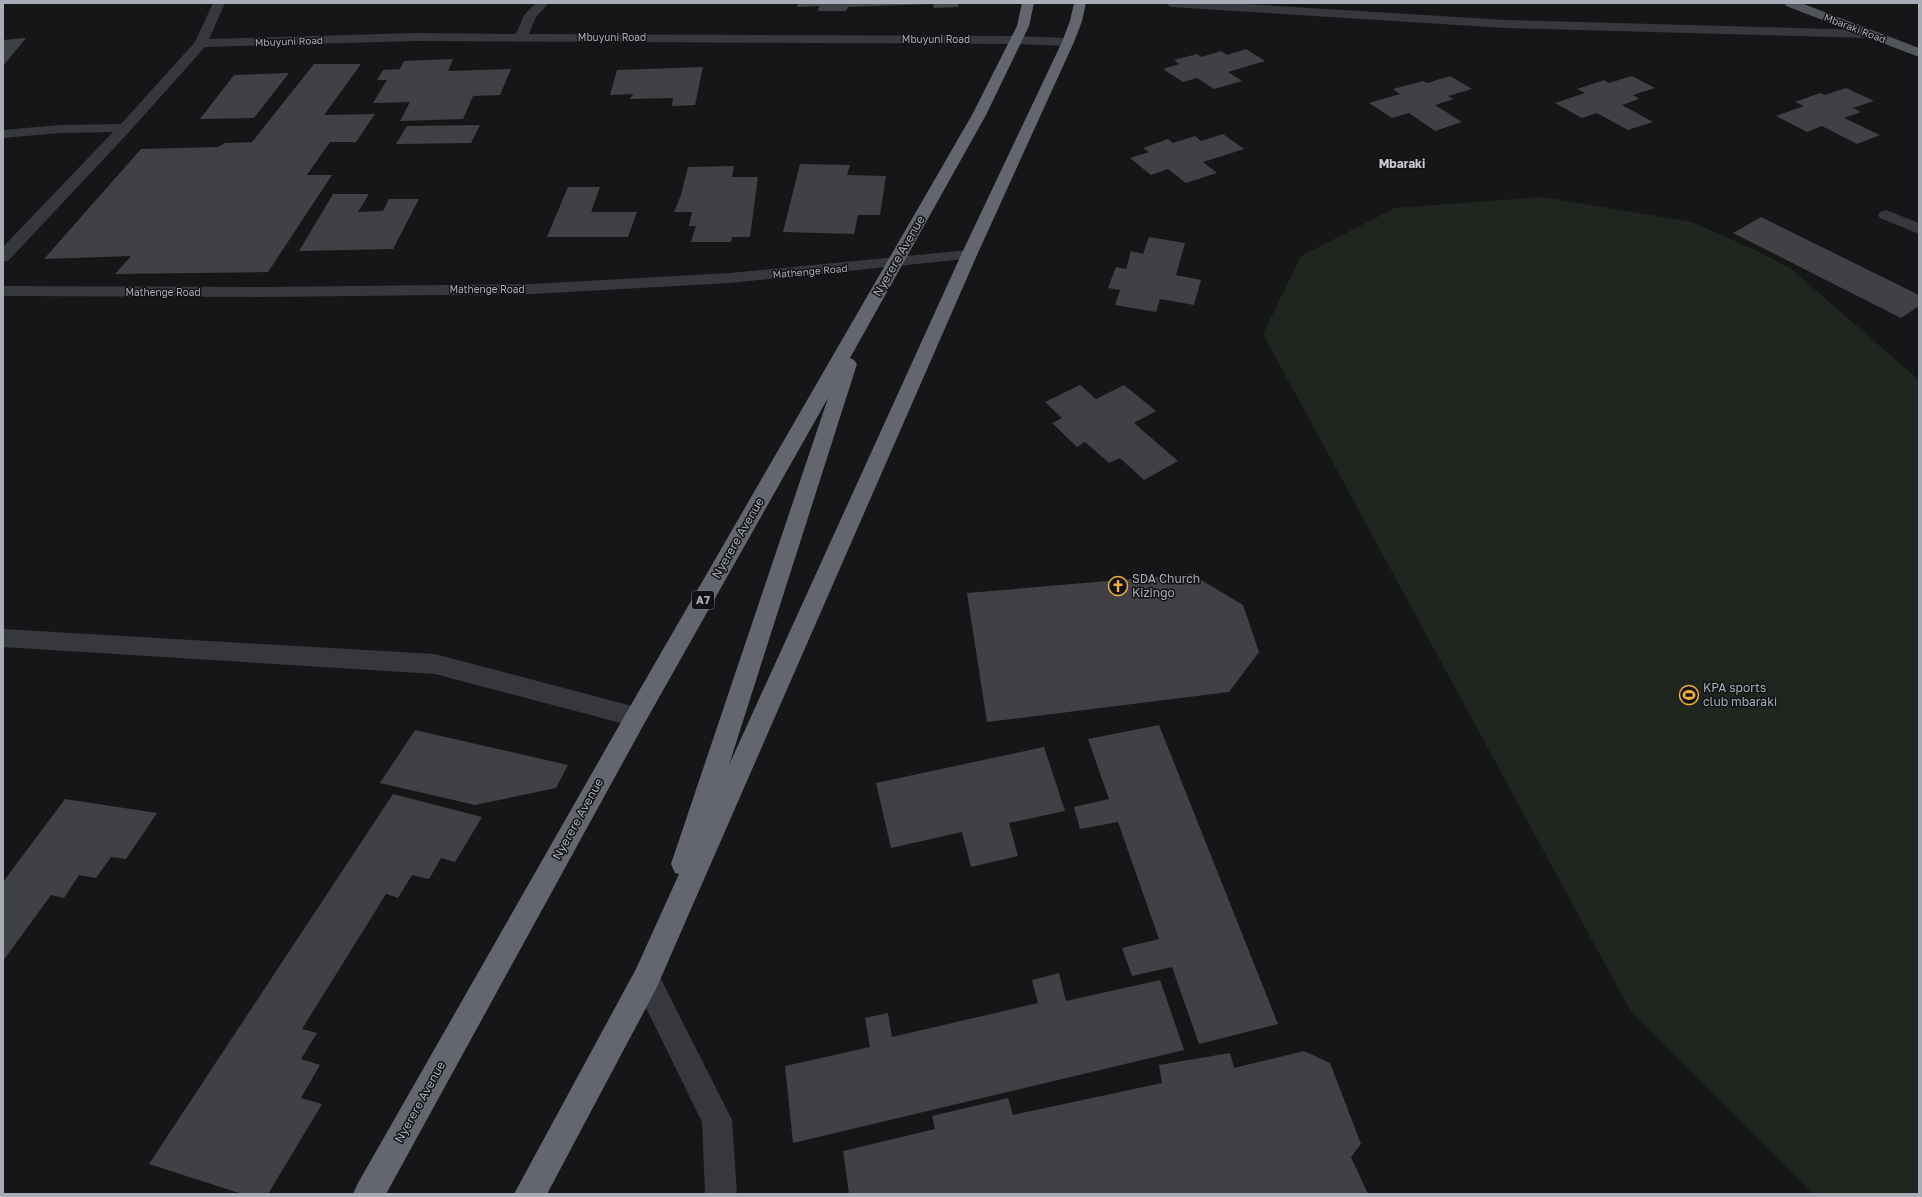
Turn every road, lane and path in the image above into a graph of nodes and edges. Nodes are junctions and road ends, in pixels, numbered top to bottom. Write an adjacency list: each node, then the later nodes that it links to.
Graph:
1 (219, 3): 11 (street)
2 (543, 3): 8 (street)
3 (1028, 3): 9 (highway, Nyerere Avenue / A7)
4 (1080, 3): 10 (highway)
5 (1171, 3): 7 (street)
6 (1790, 3): 7 (main road, Mbaraki Road)
7 (1869, 34): 12 (main road, Mbaraki Road)
8 (521, 37): 9 (street, Mbuyuni Road); 11 (street, Mbuyuni Road)
9 (1016, 40): 10 (street, Mbuyuni Road); 19 (highway, Nyerere Avenue / A7)
10 (1068, 42): 17 (highway)
11 (201, 44): 13 (street)
12 (1919, 53)
13 (125, 128): 14 (street); 18 (street)
14 (3, 134)
15 (1886, 215): 16 (street)
16 (1919, 229)
17 (969, 255): 19 (street, Mathenge Road); 24 (highway)
18 (3, 257)
19 (895, 262): 20 (street, Mathenge Road); 21 (highway, Nyerere Avenue / A7)
20 (3, 291)
21 (862, 320): 23 (highway, Nyerere Avenue / A7); 24 (highway)
22 (3, 638): 23 (street)
23 (636, 717): 25 (highway, Nyerere Avenue / A7)
24 (646, 979): 26 (highway); 27 (street)
25 (369, 1194)
26 (530, 1194)
27 (721, 1194)

